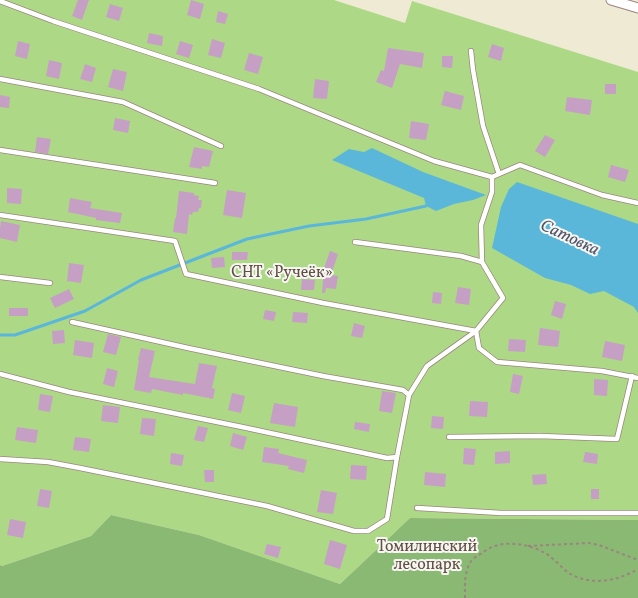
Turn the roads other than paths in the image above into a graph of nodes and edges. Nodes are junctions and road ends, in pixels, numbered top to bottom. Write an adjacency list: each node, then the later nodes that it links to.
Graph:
1 (611, 0): 3 (street)
2 (0, 1): 9 (lane)
3 (638, 8)
4 (471, 51): 8 (lane)
5 (0, 79): 6 (lane)
6 (221, 146)
7 (0, 150): 10 (lane)
8 (499, 174): 9 (lane); 11 (lane)
9 (492, 177): 14 (lane)
10 (215, 183)
11 (638, 203)
12 (0, 215): 18 (lane)
13 (354, 242): 14 (lane)
14 (482, 262): 18 (lane)
15 (0, 277): 16 (lane)
16 (50, 283)
17 (72, 322): 22 (lane)
18 (476, 331): 20 (lane); 22 (lane)
19 (0, 374): 24 (lane)
20 (632, 376): 21 (lane); 23 (lane)
21 (638, 378)
22 (409, 395): 24 (lane)
23 (449, 437)
24 (397, 457): 25 (lane)
25 (0, 459)
26 (417, 508): 27 (lane)
27 (638, 513)

